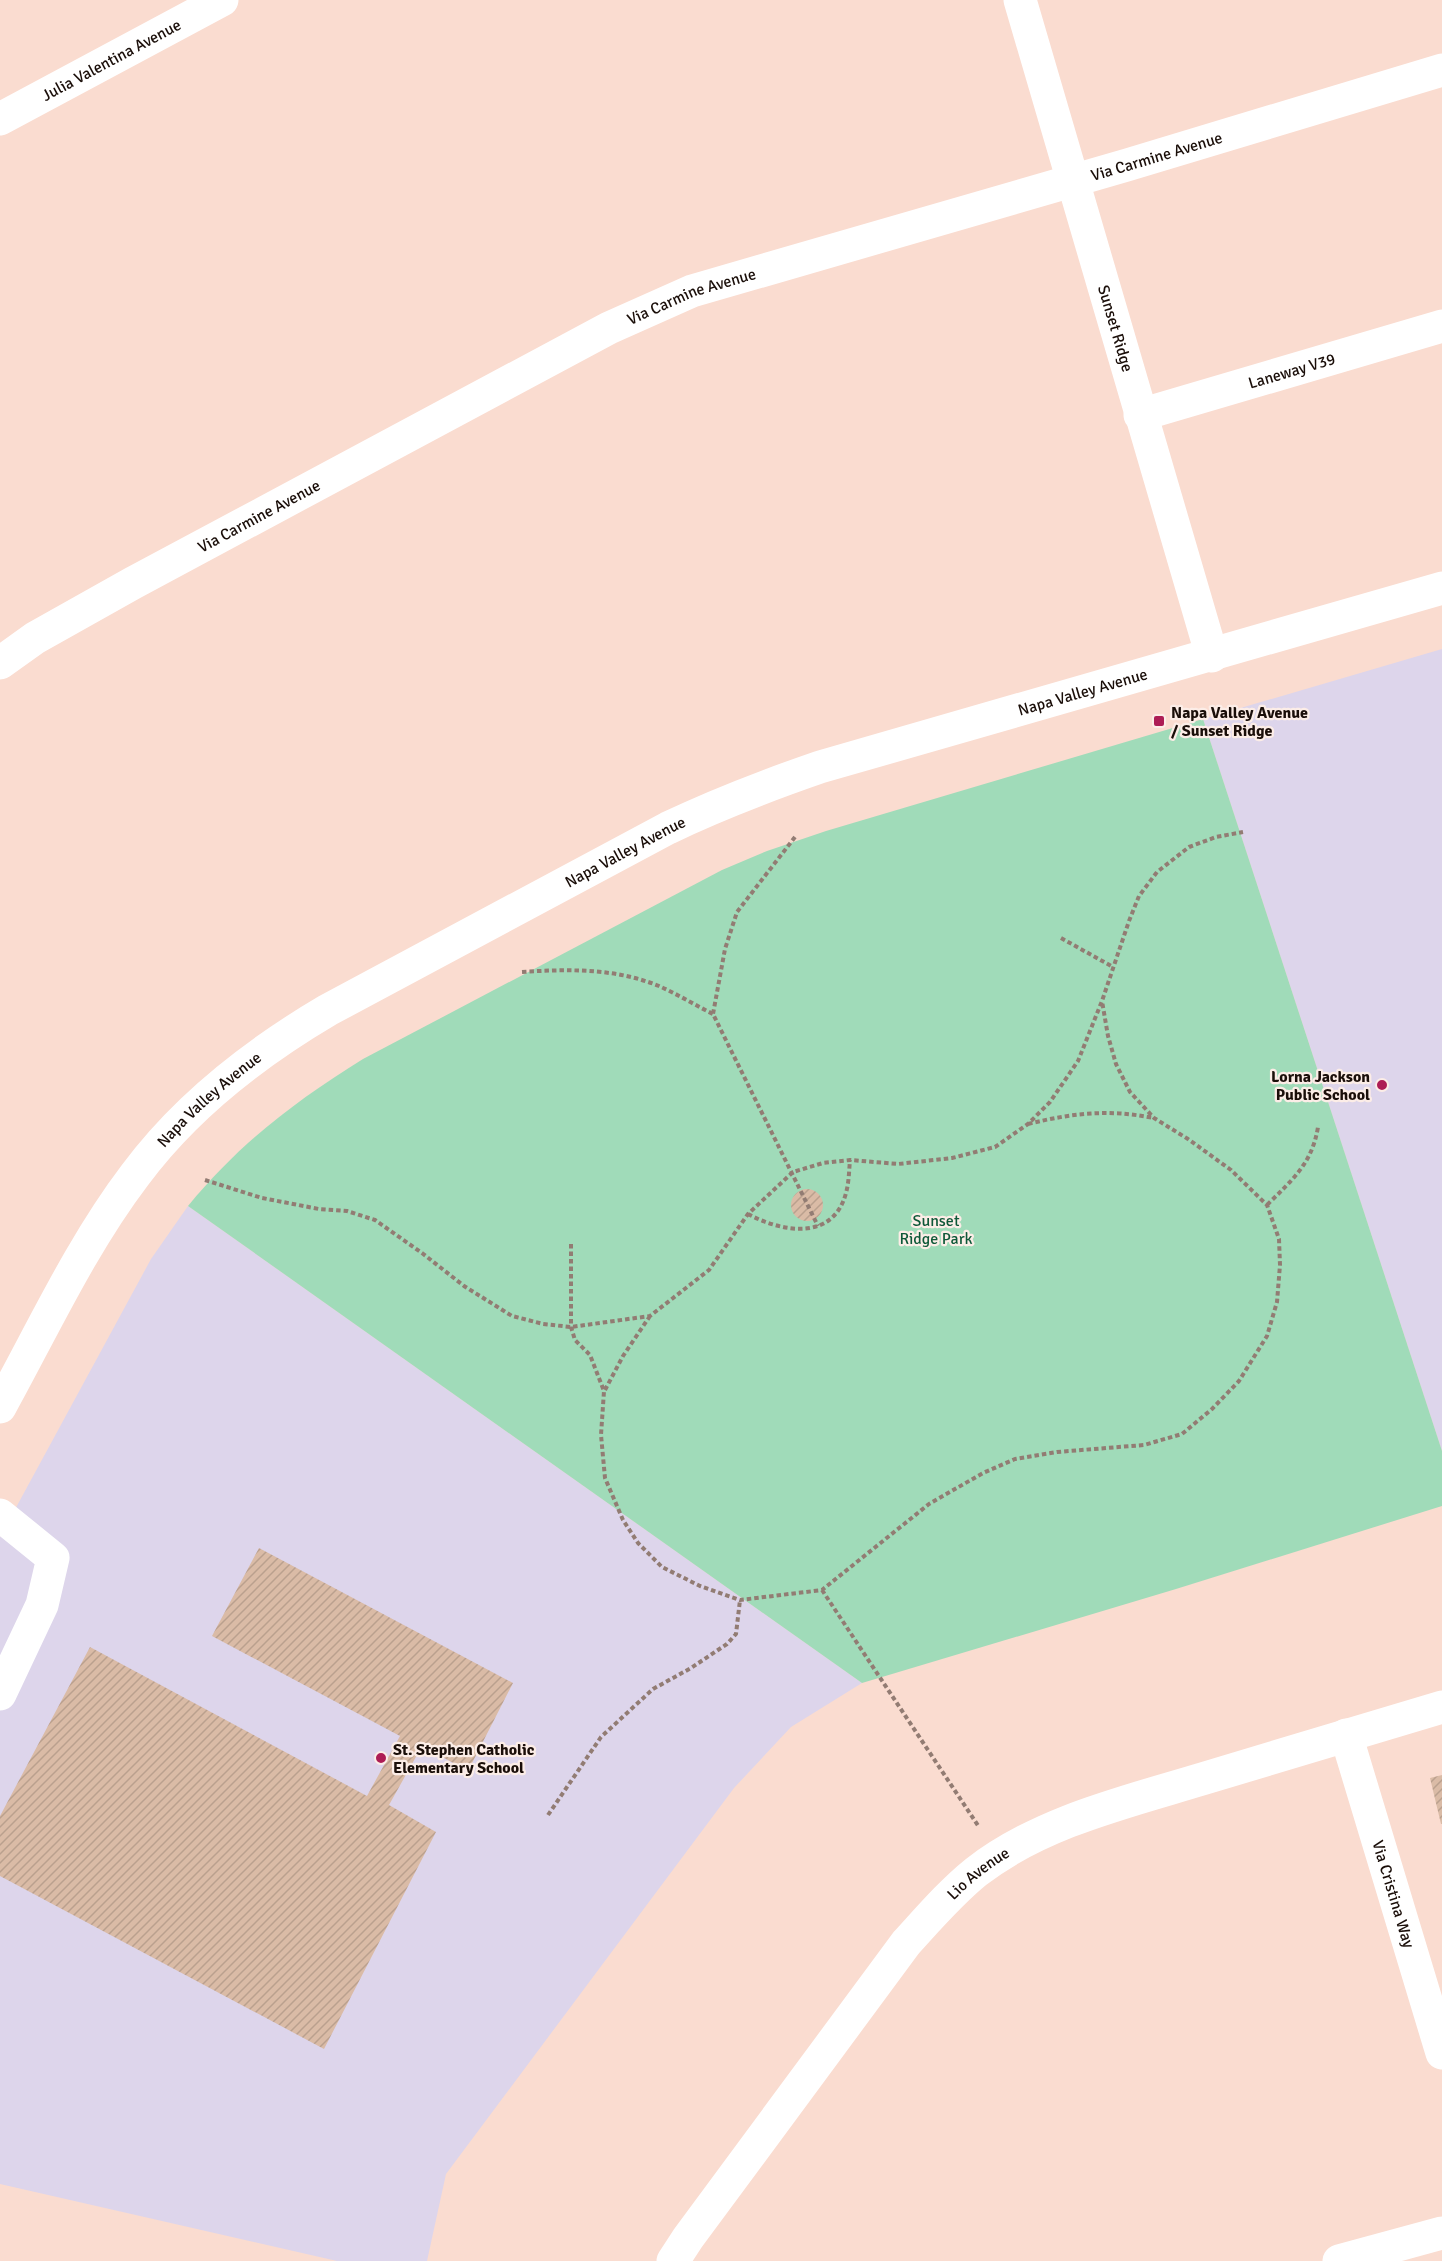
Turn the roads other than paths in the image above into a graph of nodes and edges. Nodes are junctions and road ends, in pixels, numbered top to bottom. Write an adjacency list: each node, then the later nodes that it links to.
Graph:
1 (222, 0): 4 (street, Julia Valentina Avenue)
2 (1020, 0): 5 (street, Sunset Ridge)
3 (1442, 69): 5 (street, Via Carmine Avenue)
4 (0, 119)
5 (1072, 181): 7 (street, Sunset Ridge); 10 (street, Via Carmine Avenue)
6 (1442, 326): 7 (street, Laneway V39)
7 (1140, 415): 9 (street, Sunset Ridge)
8 (1442, 588): 9 (street, Napa Valley Avenue)
9 (1212, 656): 11 (street, Napa Valley Avenue)
10 (0, 663)
11 (0, 1407)
12 (0, 1515): 13 (street)
13 (0, 1694)
14 (1442, 1707): 15 (street, Lio Avenue)
15 (1346, 1736): 16 (street, Via Cristina Way); 18 (street, Lio Avenue)
16 (1442, 2053)
17 (1442, 2233): 19 (street)
18 (673, 2261)
19 (1339, 2261)

